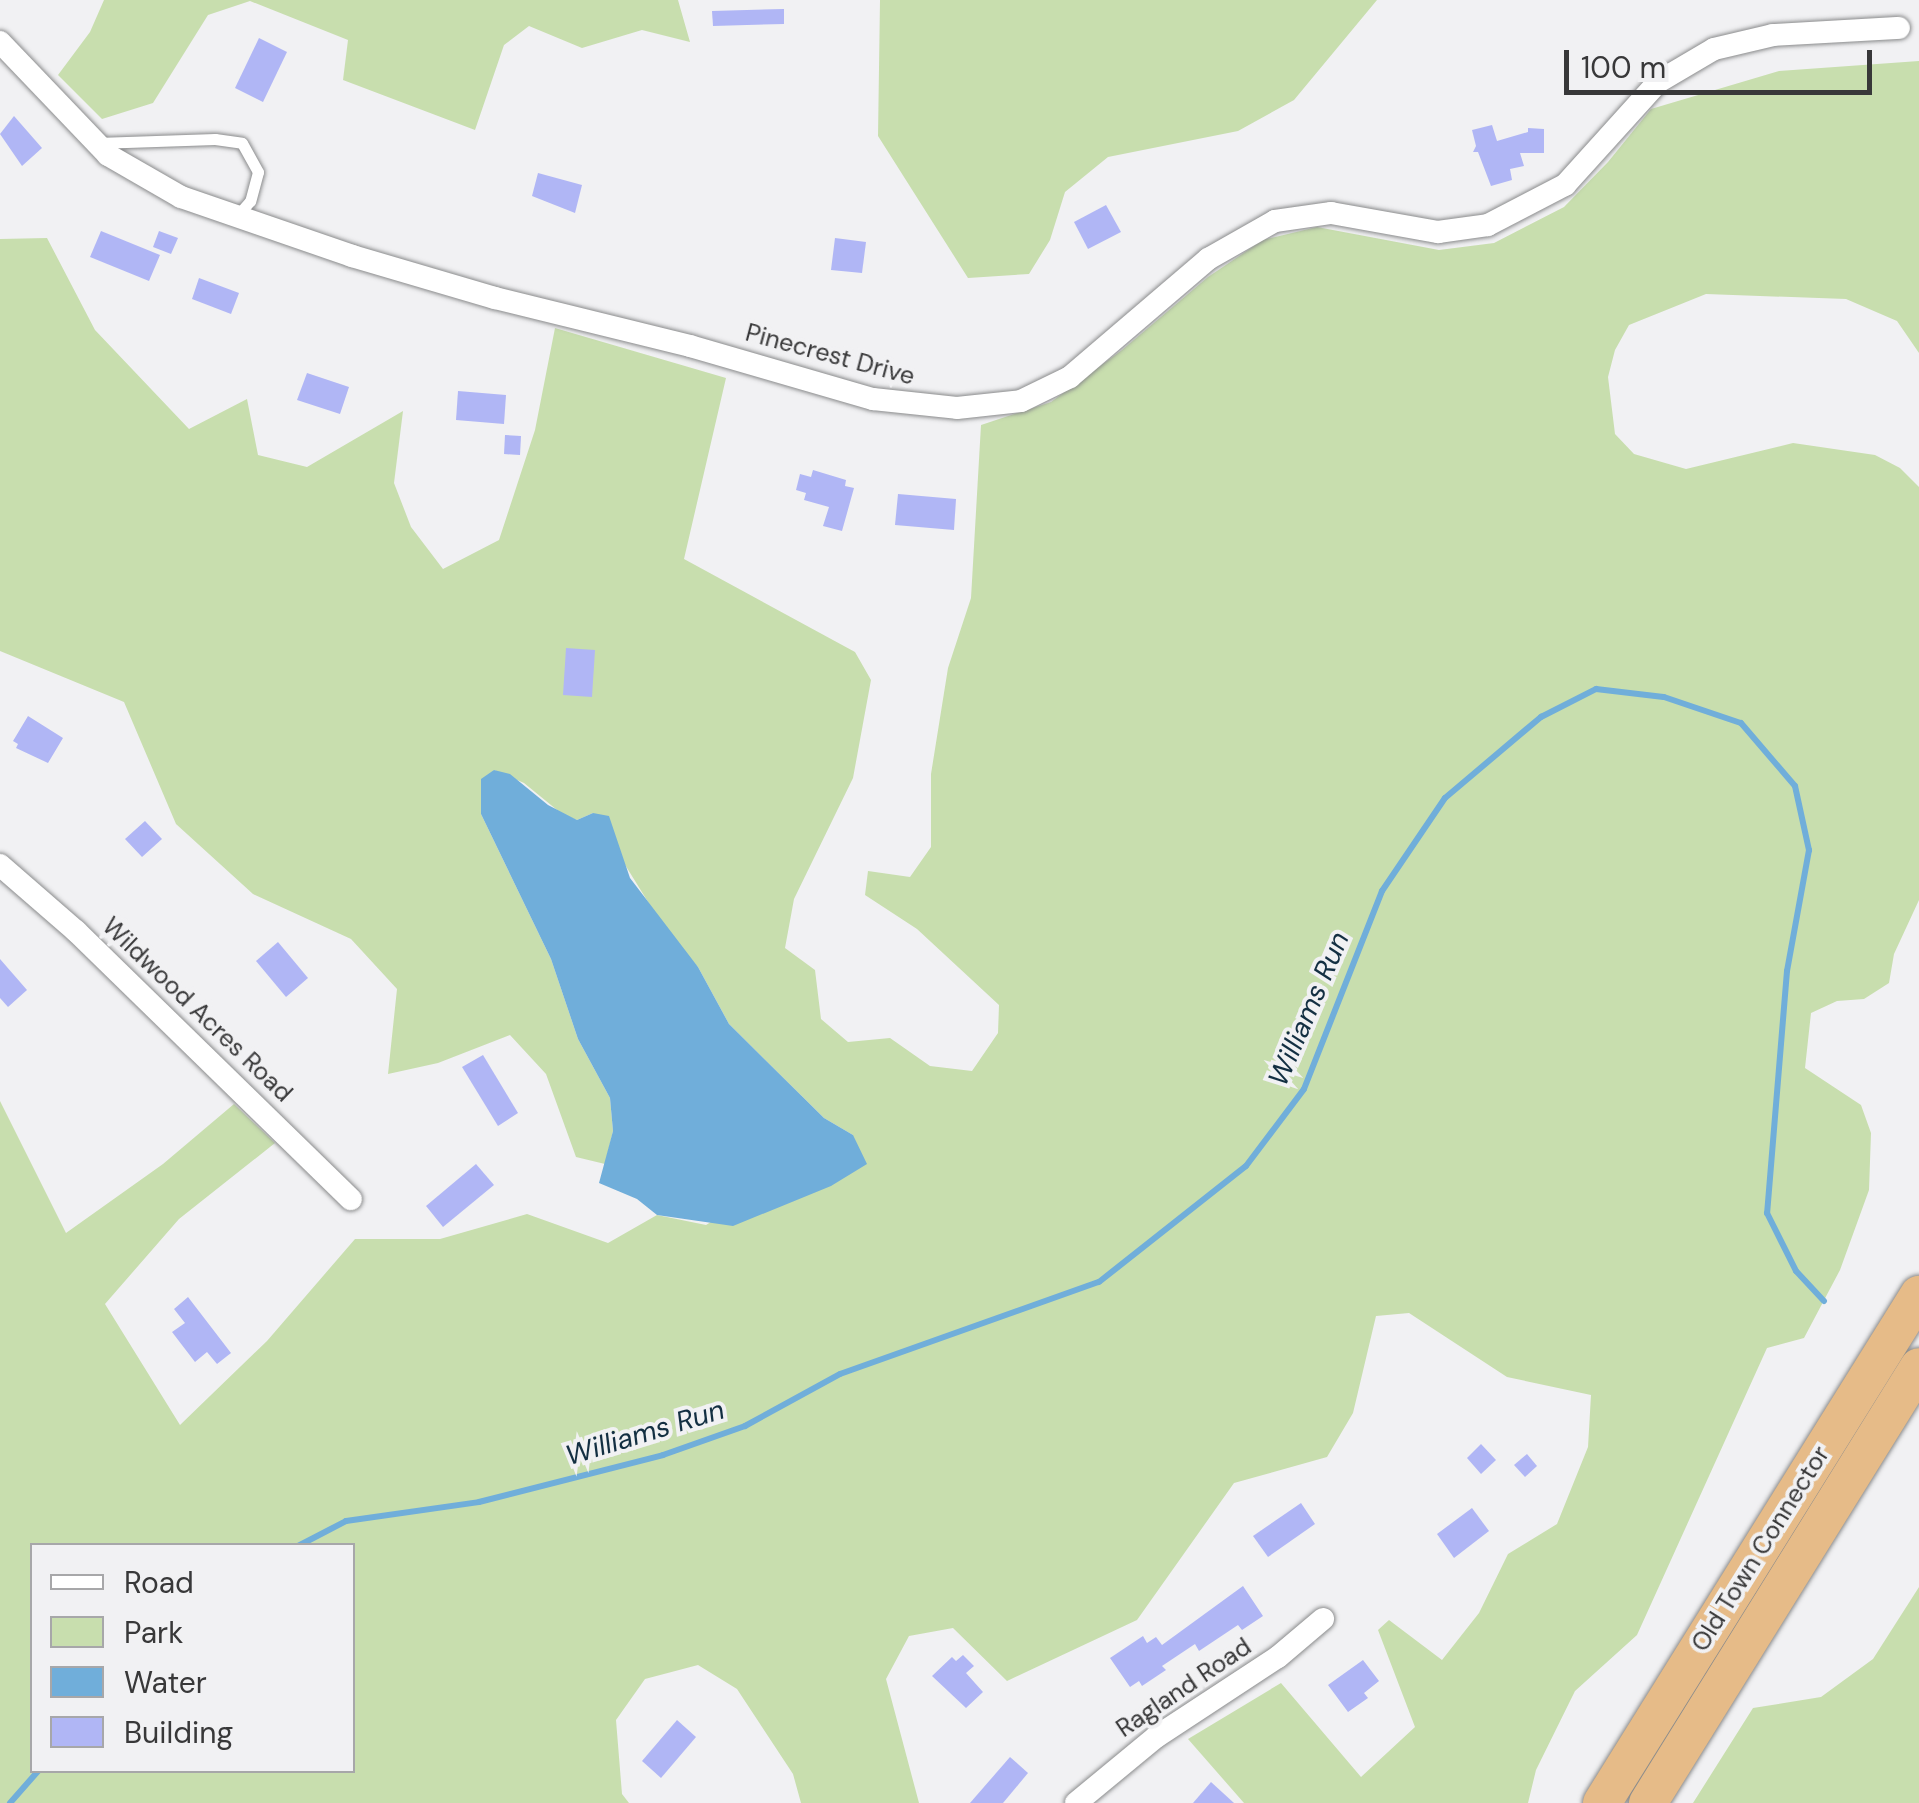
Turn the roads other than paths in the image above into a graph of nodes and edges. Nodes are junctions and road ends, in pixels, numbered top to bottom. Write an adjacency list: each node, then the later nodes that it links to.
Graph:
1 (1898, 28): 4 (street, Pinecrest Drive)
2 (0, 42): 3 (street, Pinecrest Drive)
3 (95, 143): 4 (street, Pinecrest Drive); 4 (lane)
4 (236, 218)
5 (0, 865): 6 (street, Wildwood Acres Road)
6 (351, 1199)
7 (1919, 1295): 11 (highway, Old Town Connector)
8 (1919, 1367): 12 (highway, Old Town Connector)
9 (1323, 1619): 10 (street, Ragland Road)
10 (1076, 1803)
11 (1602, 1803)
12 (1648, 1803)

